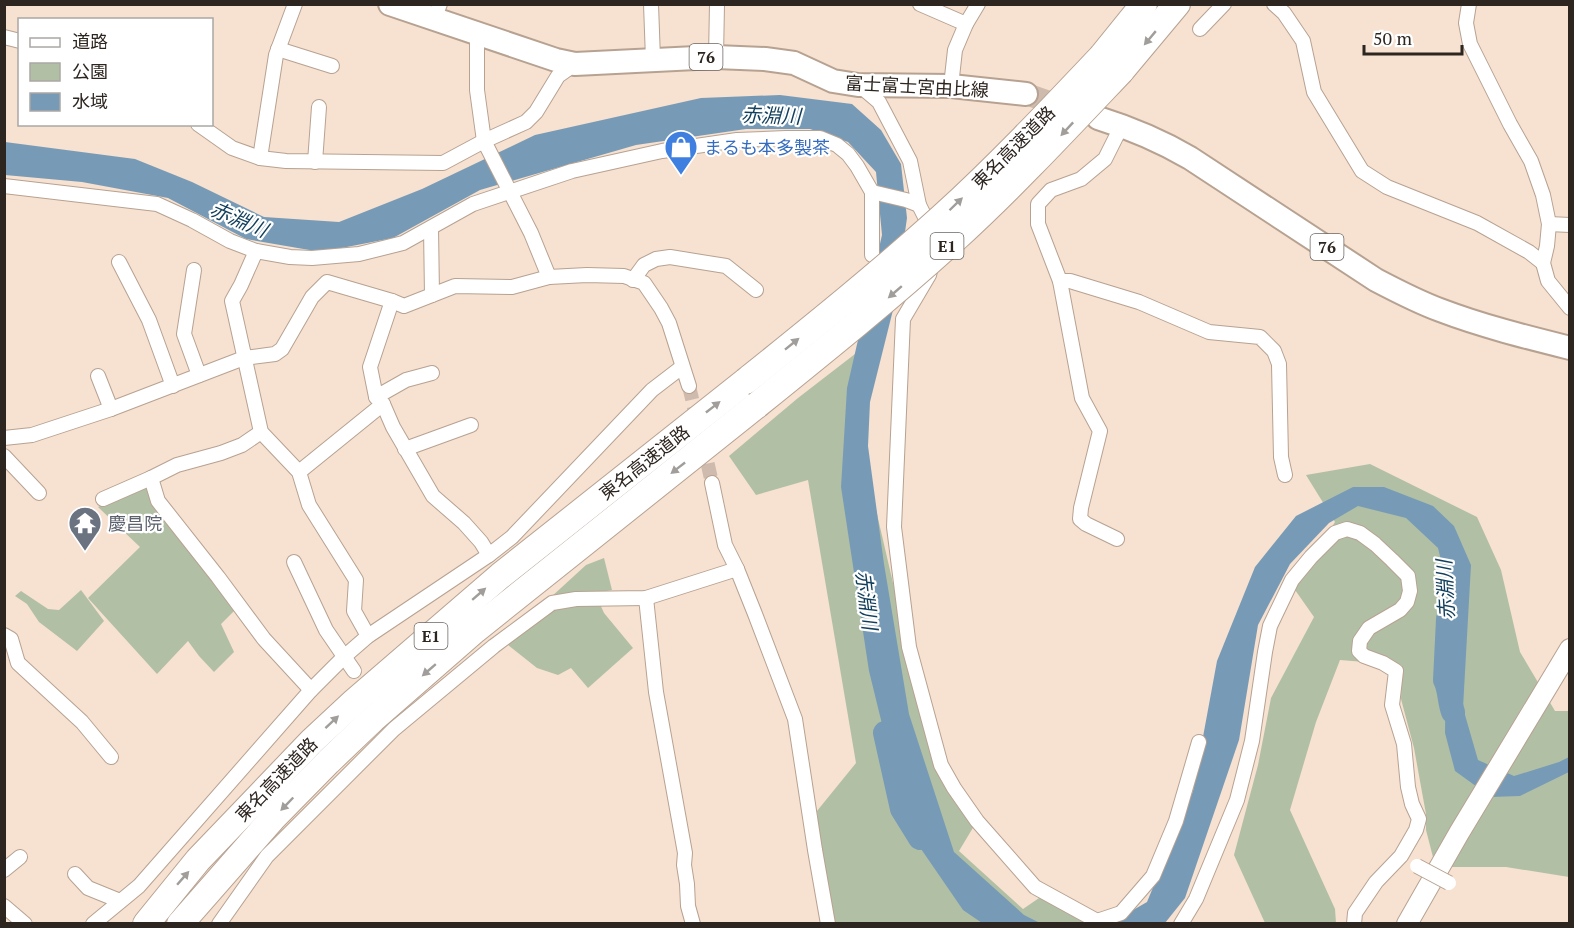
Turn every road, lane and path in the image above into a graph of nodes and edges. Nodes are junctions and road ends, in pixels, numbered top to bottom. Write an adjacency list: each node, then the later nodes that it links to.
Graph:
1 (295, 4): 16 (street)
2 (390, 4): 12 (main road, 富士富士宮由比線 / 76)
3 (651, 4): 18 (street)
4 (717, 4): 17 (street)
5 (920, 4): 13 (street)
6 (978, 4): 13 (street)
7 (1144, 4): 19 (highway, 東名高速道路 / E1)
8 (1177, 4): 19 (highway, 東名高速道路 / E1, one-way to 19)
9 (1224, 4): 14 (street)
10 (1274, 4): 42 (street)
11 (1469, 4): 36 (street)
12 (433, 11): 15 (main road, 富士富士宮由比線 / 76)
13 (966, 24): 23 (street)
14 (1200, 29)
15 (477, 33): 20 (main road, 富士富士宮由比線 / 76); 29 (street)
16 (278, 49): 21 (street); 30 (street)
17 (716, 57): 18 (main road, 富士富士宮由比線 / 76); 22 (main road, 富士富士宮由比線 / 76)
18 (653, 59): 20 (main road, 富士富士宮由比線 / 76)
19 (1112, 63): 95 (highway, 東名高速道路 / E1, one-way to 19, bridge); 96 (highway, 東名高速道路 / E1, one-way to 96, bridge)
20 (575, 64): 29 (street)
21 (332, 66)
22 (858, 85): 23 (main road, 富士富士宮由比線 / 76); 35 (street)
23 (951, 86): 24 (main road, 富士富士宮由比線 / 76)
24 (1026, 93)
25 (319, 107): 31 (street)
26 (1098, 118): 27 (main road, 76)
27 (1122, 125): 46 (street); 51 (main road, 76)
28 (201, 126): 30 (street)
29 (484, 141): 31 (street); 33 (street)
30 (260, 158): 31 (street)
31 (315, 162)
32 (4, 186): 39 (street)
33 (510, 192): 34 (street); 38 (street); 44 (street)
34 (872, 192): 35 (street); 40 (street)
35 (913, 202): 92 (street)
36 (1549, 224): 37 (street); 42 (street)
37 (1569, 225)
38 (431, 228): 39 (street); 48 (street)
39 (256, 251): 52 (street)
40 (872, 255)
41 (120, 262): 57 (street)
42 (1543, 263): 50 (street)
43 (194, 270): 55 (street)
44 (549, 278): 45 (street); 48 (street)
45 (633, 279): 47 (street); 53 (street)
46 (1060, 281): 67 (street); 72 (street)
47 (756, 290)
48 (432, 295): 49 (street)
49 (392, 301): 52 (street); 59 (street)
50 (1569, 308)
51 (1569, 348)
52 (244, 358): 55 (street); 62 (street)
53 (682, 367): 58 (street); 73 (street)
54 (432, 373): 59 (street)
55 (199, 375): 57 (street)
56 (98, 376): 60 (street)
57 (173, 386): 60 (street)
58 (689, 386)
59 (379, 401): 64 (street); 66 (street)
60 (111, 410): 63 (street)
61 (471, 425): 64 (street)
62 (261, 432): 66 (street); 68 (street)
63 (4, 438)
64 (405, 449): 73 (street)
65 (4, 456): 70 (street)
66 (299, 472): 78 (street)
67 (1285, 475)
68 (151, 478): 71 (street); 82 (street)
69 (712, 483): 75 (street)
70 (39, 493)
71 (103, 499)
72 (1117, 539)
73 (489, 555): 78 (street)
74 (294, 562): 80 (street)
75 (737, 569): 76 (street); 99 (street)
76 (646, 598): 97 (street); 98 (street)
77 (4, 635): 84 (street)
78 (368, 636): 80 (street)
79 (1569, 649): 102 (street)
80 (345, 656): 81 (street); 82 (street)
81 (354, 671)
82 (311, 690): 90 (street)
83 (1200, 742): 92 (street)
84 (111, 757)
85 (1401, 856): 89 (street, bridge); 100 (street); 101 (street)
86 (20, 857): 87 (street)
87 (4, 870)
88 (75, 873): 90 (street)
89 (1449, 884)
90 (120, 901): 94 (street)
91 (4, 906): 93 (street)
92 (1099, 922)
93 (25, 924)
94 (93, 924)
95 (146, 924)
96 (180, 924)
97 (219, 924)
98 (693, 924)
99 (828, 924)
100 (1181, 924)
101 (1354, 924)
102 (1407, 924)

